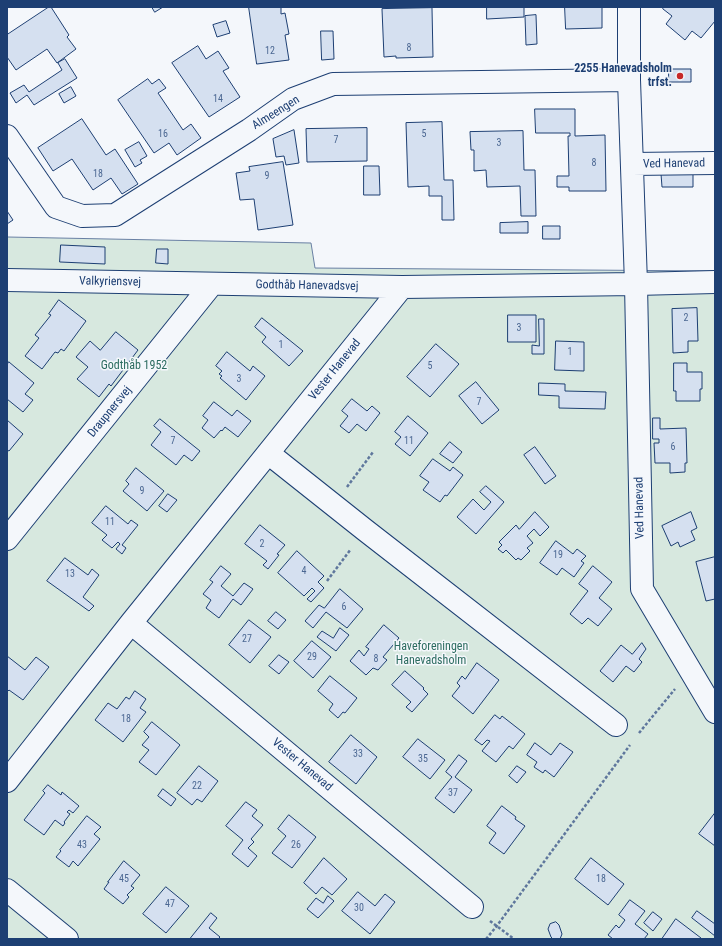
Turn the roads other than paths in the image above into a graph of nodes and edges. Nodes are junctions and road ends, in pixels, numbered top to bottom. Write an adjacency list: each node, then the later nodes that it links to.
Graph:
1 (630, 7): 2 (street, Ved Hanevad)
2 (630, 80): 3 (street, Almeengen); 5 (street, Ved Hanevad)
3 (7, 136)
4 (715, 163): 5 (street, Ved Hanevad)
5 (632, 164): 9 (street, Ved Hanevad)
6 (7, 280): 8 (street, Valkyriensvej)
7 (715, 282): 9 (street)
8 (212, 284): 10 (street, Godthåb Hanevadsvej); 12 (street, Draupnersvej)
9 (636, 284): 10 (street); 14 (street, Ved Hanevad)
10 (402, 287): 11 (street, Vester Hanevad)
11 (268, 453): 13 (street, Vester Hanevad); 15 (street)
12 (7, 539)
13 (131, 623): 16 (street, Vester Hanevad); 18 (street, Vester Hanevad)
14 (715, 712)
15 (616, 724)
16 (7, 781)
17 (7, 890): 19 (street)
18 (472, 907)
19 (67, 939)

